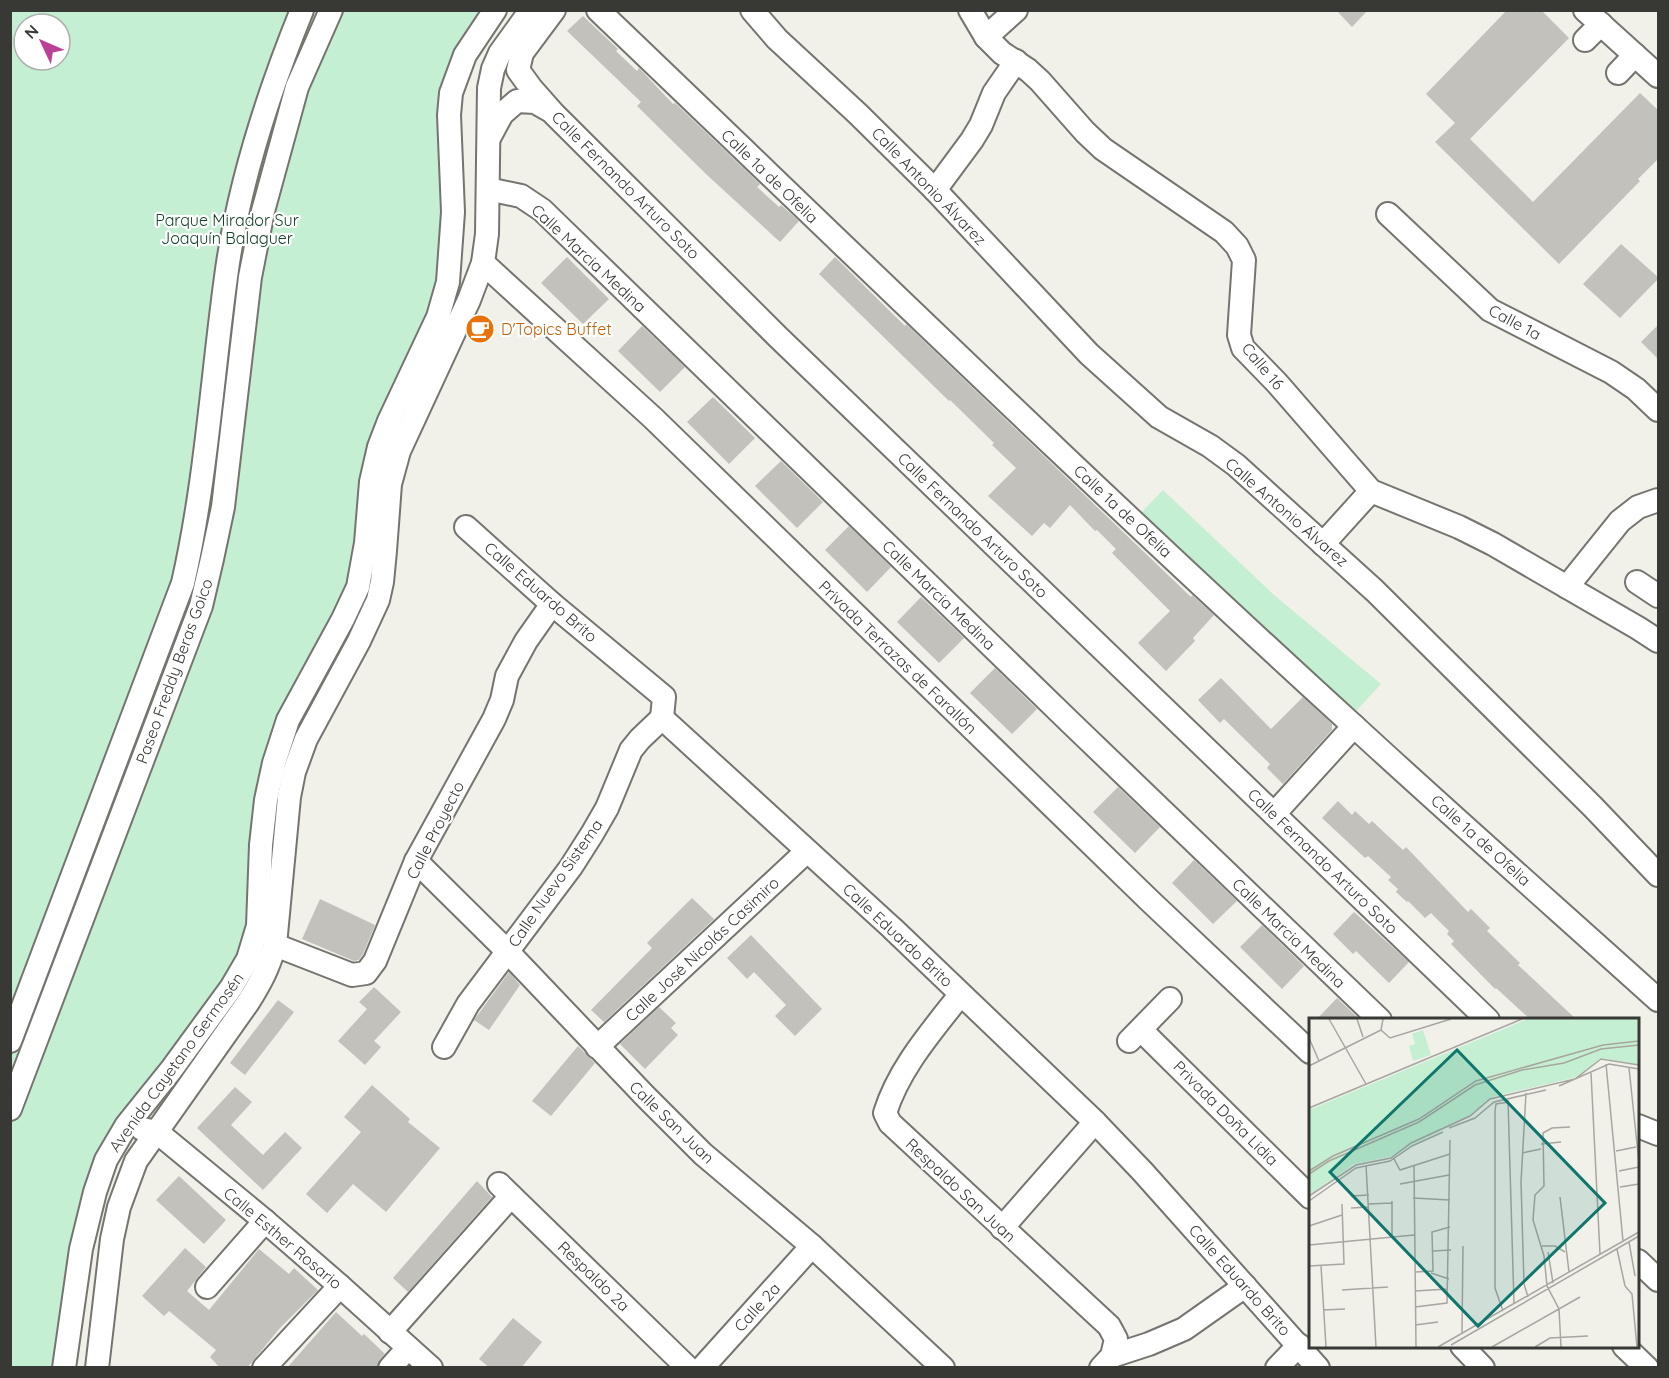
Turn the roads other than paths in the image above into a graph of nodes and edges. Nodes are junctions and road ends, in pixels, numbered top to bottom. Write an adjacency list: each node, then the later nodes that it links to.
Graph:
1 (302, 10): 45 (street, Paseo Freddy Beras Goico)
2 (331, 10): 49 (street, Paseo Freddy Beras Goico)
3 (495, 10): 51 (street, Avenida Cayetano Germosén)
4 (531, 10): 17 (street, Avenida Cayetano Germosén)
5 (554, 10): 16 (street, Calle Fernando Arturo Soto)
6 (598, 10): 33 (street, Calle 1a de Ofelia)
7 (752, 10): 19 (street, Calle Antonio Álvarez)
8 (970, 10): 11 (street, Calle 16)
9 (1016, 10): 11 (street)
10 (1590, 25): 12 (street)
11 (986, 36): 13 (street, Calle 16)
12 (1635, 55): 14 (street); 15 (street)
13 (1016, 61): 19 (street); 23 (street, Calle 16)
14 (1618, 73)
15 (1659, 76)
16 (554, 114): 17 (street); 34 (street, Calle Fernando Arturo Soto)
17 (488, 139): 18 (street, Avenida Cayetano Germosén)
18 (488, 189): 21 (street, Avenida Cayetano Germosén); 43 (street, Calle Marcia Medina)
19 (934, 190): 26 (street, Calle Antonio Álvarez)
20 (1388, 214): 22 (street, Calle 1a)
21 (483, 263): 38 (street, Avenida Cayetano Germosén); 48 (street, Privada Terrazas de Farallón)
22 (1659, 410)
23 (1371, 491): 26 (street); 28 (street, Calle 16)
24 (1659, 500): 28 (street)
25 (466, 527): 30 (street, Calle Eduardo Brito)
26 (1323, 543): 37 (street, Calle Antonio Álvarez)
27 (1637, 582): 29 (street)
28 (1567, 587): 31 (street, Calle 16)
29 (1659, 596)
30 (552, 604): 32 (street, Calle Eduardo Brito); 36 (street, Calle Proyecto)
31 (1659, 641)
32 (662, 718): 35 (street, Calle Eduardo Brito); 39 (street, Calle Nuevo Sistema)
33 (1354, 726): 34 (street); 42 (street, Calle 1a de Ofelia)
34 (1274, 814): 44 (street, Calle Fernando Arturo Soto)
35 (807, 850): 40 (street, Calle Eduardo Brito); 47 (street, Calle José Nicolás Casimiro)
36 (416, 861): 38 (street, Calle Proyecto); 39 (street, Calle San Juan)
37 (1659, 875)
38 (275, 945): 53 (street, Avenida Cayetano Germosén)
39 (507, 951): 46 (street, Calle Nuevo Sistema); 47 (street, Calle San Juan)
40 (960, 995): 50 (street, Calle Eduardo Brito); 57 (street, Respaldo San Juan)
41 (1170, 999): 55 (street, Privada Doña Lidia)
42 (1659, 1000)
43 (1378, 1018)
44 (1486, 1018)
45 (10, 1041)
46 (444, 1047)
47 (597, 1047): 58 (street, Calle San Juan)
48 (1309, 1050)
49 (10, 1109)
50 (1095, 1122): 57 (street); 62 (street, Calle Eduardo Brito)
51 (126, 1126): 53 (street, Calle Esther Rosario); 70 (street, Avenida Cayetano Germosén)
52 (1639, 1126): 54 (street)
53 (157, 1132): 56 (street, Calle Esther Rosario); 71 (street, Avenida Cayetano Germosén)
54 (1659, 1134)
55 (1309, 1195)
56 (265, 1221): 61 (street, Calle Esther Rosario); 63 (street)
57 (1002, 1228): 69 (street, Respaldo San Juan)
58 (812, 1246): 76 (street, Calle 2a); 77 (street, Calle San Juan)
59 (1639, 1262): 60 (street)
60 (1659, 1280)
61 (340, 1286): 64 (street, Calle Esther Rosario); 72 (street)
62 (1245, 1286): 65 (street, Calle Eduardo Brito); 69 (street)
63 (207, 1287)
64 (390, 1332): 66 (street, Calle Esther Rosario); 75 (street, Respaldo 2a)
65 (1299, 1346): 78 (street); 79 (street, Calle Eduardo Brito)
66 (408, 1348): 73 (street); 74 (street, Calle Esther Rosario)
67 (1463, 1348): 80 (street)
68 (1625, 1348): 81 (street)
69 (1106, 1362)
70 (64, 1368)
71 (97, 1368)
72 (264, 1368)
73 (390, 1368)
74 (430, 1368)
75 (688, 1368)
76 (702, 1368)
77 (943, 1368)
78 (1277, 1368)
79 (1318, 1368)
80 (1483, 1368)
81 (1647, 1368)

